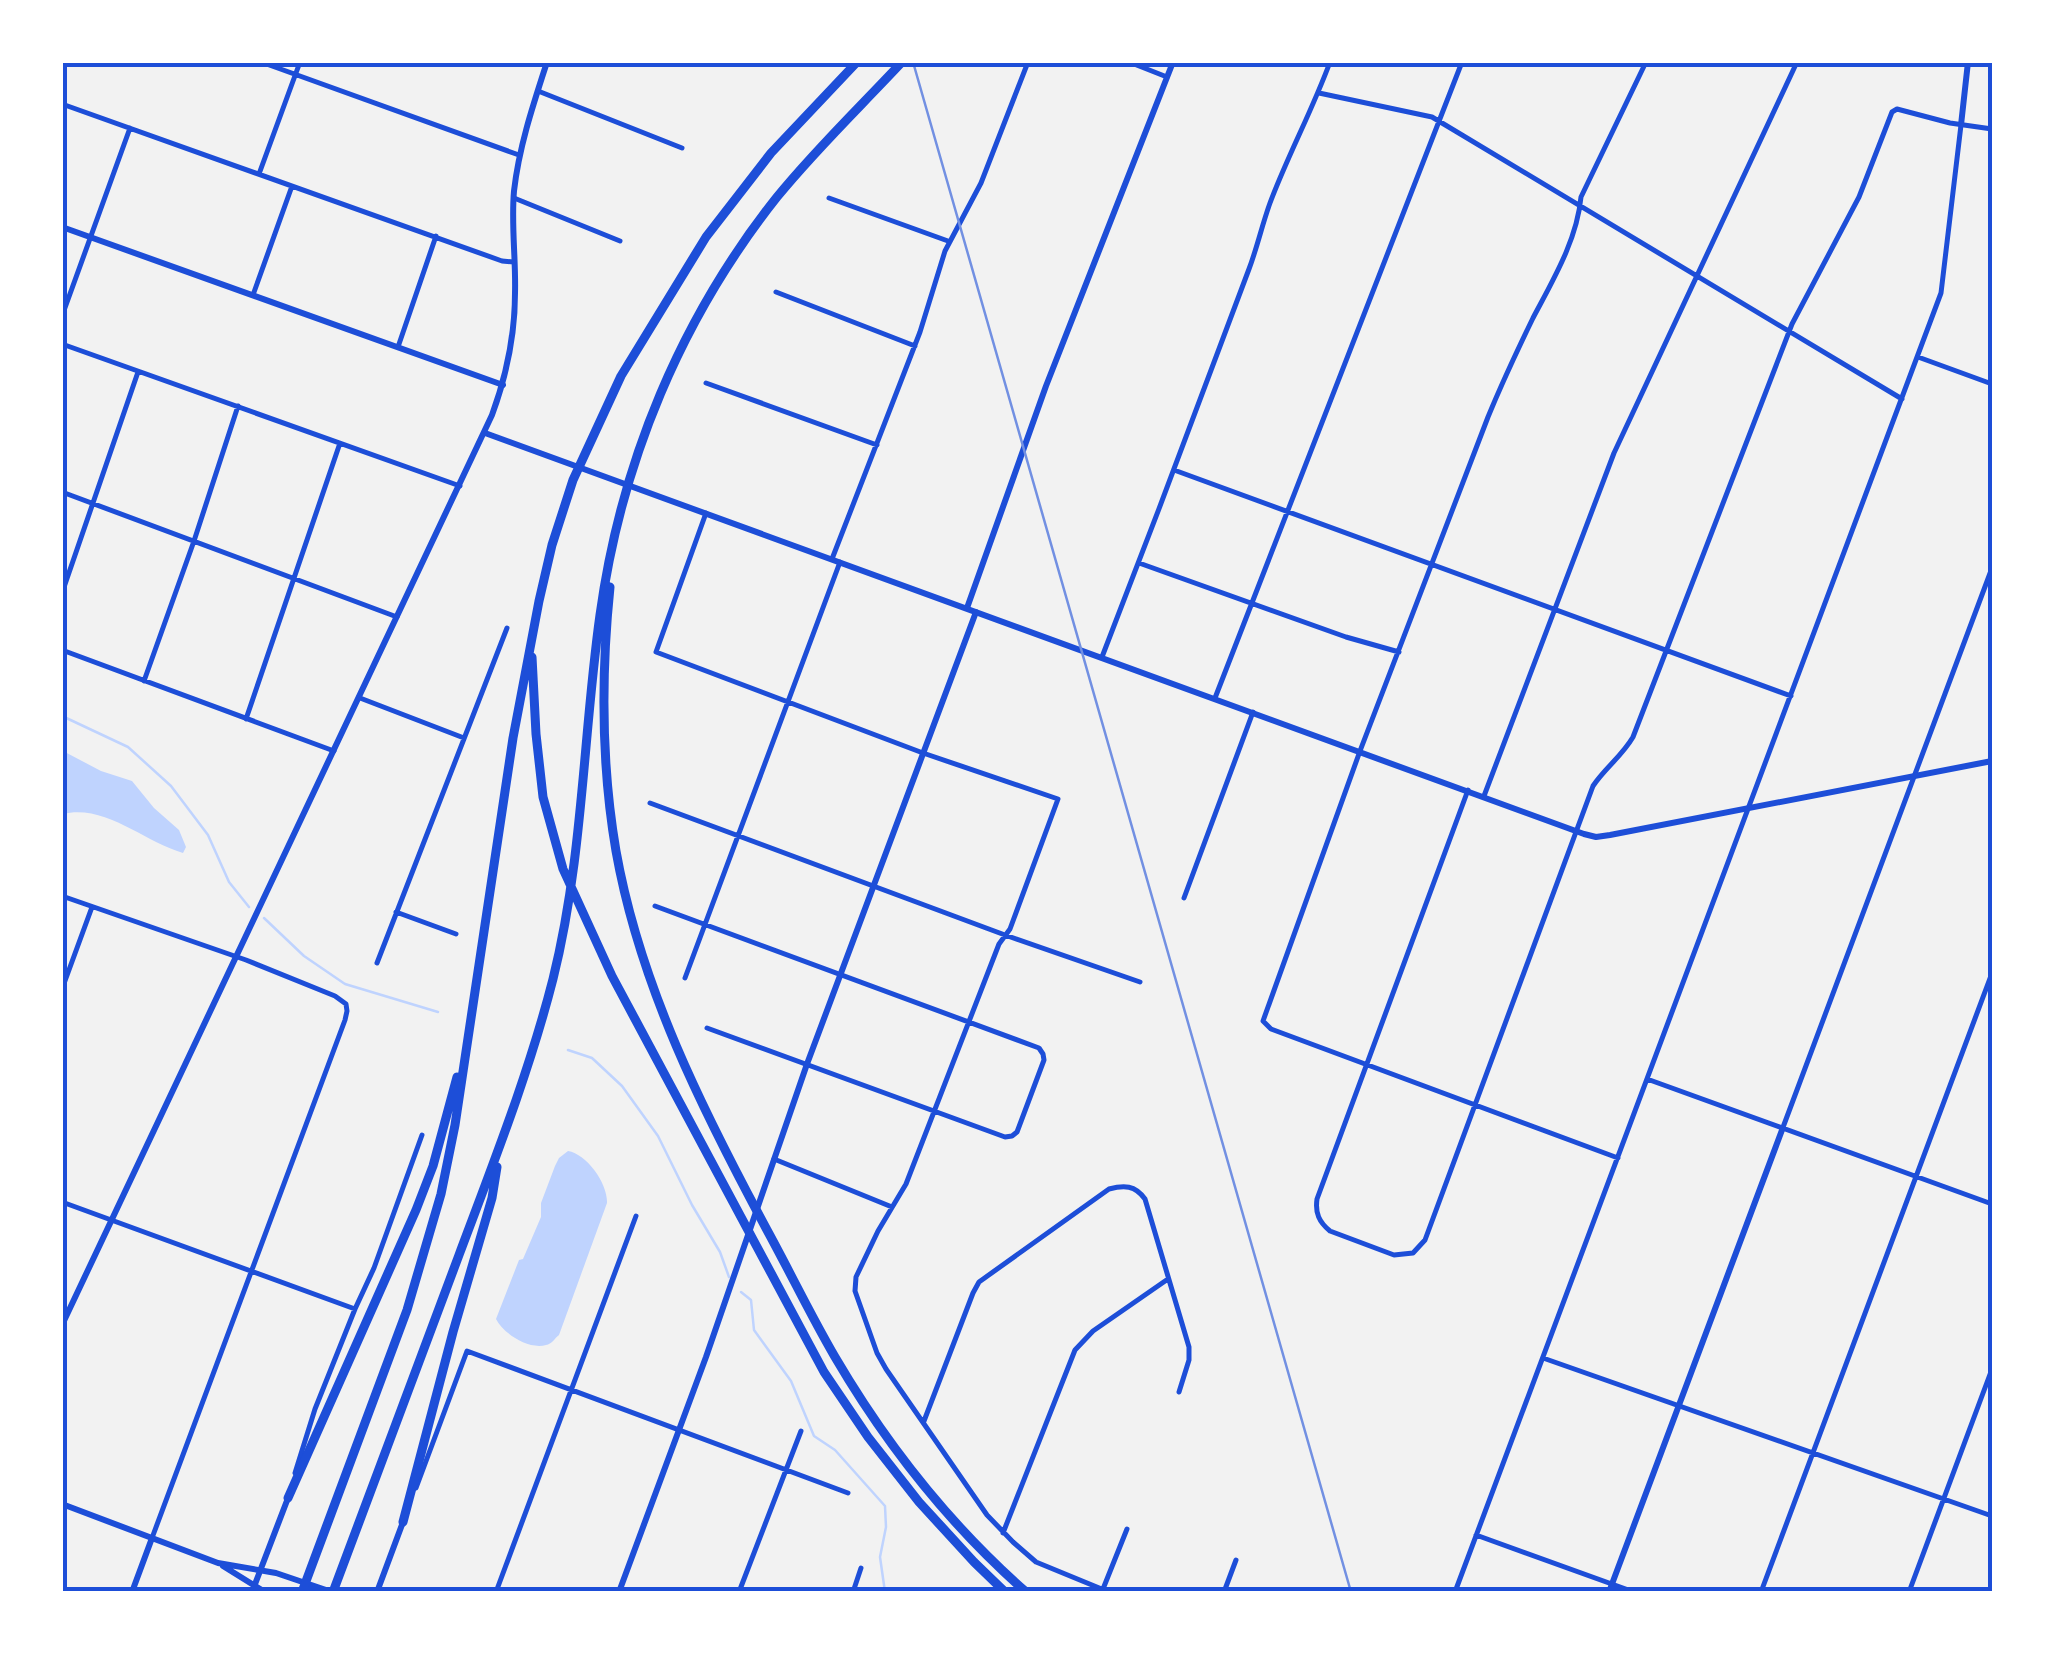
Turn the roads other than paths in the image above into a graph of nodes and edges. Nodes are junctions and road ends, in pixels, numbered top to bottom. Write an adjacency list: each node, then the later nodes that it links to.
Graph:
1 (260, 62): 14 (street)
2 (300, 62): 14 (street)
3 (547, 62): 16 (main road)
4 (856, 62): 74 (highway)
5 (902, 62): 60 (highway)
6 (1028, 62): 34 (street)
7 (1129, 62): 15 (street)
8 (1173, 62): 15 (main road)
9 (1330, 62): 17 (street)
10 (1462, 62): 19 (street)
11 (1646, 62): 29 (street)
12 (1797, 62): 36 (street)
13 (1968, 62): 20 (main road)
14 (296, 75): 24 (street); 25 (street)
15 (1167, 77): 69 (main road)
16 (538, 91): 23 (street); 24 (main road)
17 (1319, 93): 19 (street); 54 (street)
18 (62, 104): 21 (street)
19 (1439, 122): 29 (street); 58 (street)
20 (1961, 125): 22 (street); 40 (street); 44 (street)
21 (130, 128): 25 (street); 31 (street)
22 (1992, 129)
23 (682, 148)
24 (519, 155): 27 (main road)
25 (259, 174): 26 (street)
26 (292, 186): 32 (street); 38 (street)
27 (514, 198): 33 (street); 35 (main road)
28 (829, 198): 34 (street)
29 (1580, 208): 36 (street); 64 (street)
30 (62, 226): 31 (main road)
31 (90, 236): 38 (main road); 39 (street)
32 (436, 236): 35 (street); 43 (street)
33 (620, 241)
34 (949, 241): 42 (street)
35 (514, 262): 48 (main road)
36 (1697, 277): 40 (street); 70 (street)
37 (776, 292): 42 (street)
38 (252, 295): 43 (main road)
39 (62, 316)
40 (1788, 333): 49 (street); 76 (street)
41 (62, 344): 45 (street)
42 (915, 346): 53 (street)
43 (398, 347): 48 (main road)
44 (1918, 356): 47 (street); 49 (street)
45 (138, 372): 50 (street); 57 (street)
46 (706, 382): 53 (street)
47 (1992, 384)
48 (503, 385): 51 (main road)
49 (1902, 399): 80 (street)
50 (238, 406): 52 (street); 61 (street)
51 (485, 432): 55 (main road); 59 (main road)
52 (340, 443): 55 (street); 66 (street)
53 (877, 445): 62 (street)
54 (1174, 470): 58 (street); 63 (street)
55 (460, 486): 72 (main road)
56 (62, 492): 57 (street)
57 (93, 504): 61 (street); 67 (street)
58 (1286, 512): 64 (street); 68 (street)
59 (706, 513): 62 (main road); 83 (street)
60 (620, 515): 124 (highway); 174 (highway)
61 (194, 541): 66 (street); 79 (street)
62 (836, 561): 69 (main road); 83 (street)
63 (1139, 563): 68 (street); 78 (street)
64 (1432, 566): 70 (street); 77 (street)
65 (1992, 568): 91 (street)
66 (294, 579): 72 (street); 85 (street)
67 (62, 593)
68 (1252, 604): 77 (street); 82 (street)
69 (967, 608): 71 (main road)
70 (1554, 610): 76 (street); 93 (street)
71 (976, 612): 78 (main road); 89 (main road)
72 (398, 617): 81 (main road)
73 (506, 628): 86 (street)
74 (532, 635): 115 (highway); 173 (highway)
75 (62, 650): 79 (street)
76 (1665, 651): 80 (street); 96 (street)
77 (1398, 652): 88 (street)
78 (1102, 657): 82 (main road)
79 (144, 681): 85 (street)
80 (1792, 696): 95 (street)
81 (360, 698): 86 (street); 87 (main road)
82 (1215, 698): 84 (main road)
83 (789, 703): 89 (street); 97 (street)
84 (1252, 712): 88 (main road); 100 (street)
85 (246, 719): 87 (street)
86 (464, 738): 103 (street)
87 (334, 751): 107 (main road)
88 (1360, 751): 92 (main road); 118 (street)
89 (923, 753): 98 (main road); 106 (street)
90 (1992, 761): 91 (main road)
91 (1913, 777): 95 (main road); 122 (street)
92 (1468, 790): 93 (main road); 118 (street)
93 (1484, 796): 96 (main road)
94 (650, 803): 97 (street)
95 (1750, 809): 96 (main road); 119 (street)
96 (1575, 831): 120 (street)
97 (738, 836): 98 (street); 104 (street)
98 (873, 886): 106 (street); 110 (main road)
99 (62, 896): 102 (street)
100 (1184, 898)
101 (655, 906): 104 (street)
102 (92, 907): 107 (street); 113 (street)
103 (396, 912): 105 (street); 108 (street)
104 (704, 924): 110 (street); 111 (street)
105 (456, 934)
106 (1005, 935): 112 (street); 114 (street)
107 (237, 958): 132 (main road); 133 (street)
108 (377, 963)
109 (1992, 973): 127 (street)
110 (840, 974): 114 (street); 117 (main road)
111 (684, 978)
112 (1140, 982)
113 (62, 989)
114 (968, 1022): 121 (street); 121 (street)
115 (470, 1026): 148 (highway); 166 (highway)
116 (708, 1028): 117 (street)
117 (806, 1064): 121 (street); 126 (main road)
118 (1367, 1064): 120 (street); 120 (street)
119 (1648, 1079): 122 (street); 125 (street)
120 (1474, 1105): 125 (street)
121 (934, 1111): 130 (street)
122 (1782, 1130): 127 (street); 141 (main road)
123 (422, 1134): 135 (street)
124 (499, 1149): 152 (highway); 167 (highway)
125 (1618, 1158): 137 (street)
126 (774, 1159): 130 (street); 143 (main road)
127 (1916, 1178): 129 (street); 145 (street)
128 (62, 1202): 132 (street)
129 (1992, 1204)
130 (892, 1207): 142 (street)
131 (636, 1216): 139 (street)
132 (112, 1220): 133 (street); 136 (main road)
133 (252, 1271): 135 (street); 156 (street)
134 (1168, 1279): 140 (street); 142 (street); 154 (street)
135 (354, 1308): 148 (street)
136 (62, 1325)
137 (1543, 1358): 141 (street); 155 (street)
138 (1992, 1368): 149 (street)
139 (571, 1390): 143 (street); 152 (street); 169 (street)
140 (1179, 1392)
141 (1678, 1405): 145 (street); 161 (main road)
142 (924, 1422): 154 (street)
143 (678, 1430): 146 (street); 170 (main road)
144 (801, 1431): 146 (street)
145 (1812, 1453): 149 (street); 178 (street)
146 (784, 1470): 147 (street); 171 (street)
147 (848, 1493)
148 (288, 1498): 160 (main road)
149 (1944, 1498): 151 (street); 179 (street)
150 (62, 1504): 156 (main road)
151 (1992, 1516)
152 (403, 1522): 168 (main road)
153 (1127, 1529): 163 (street)
154 (1003, 1533): 163 (street)
155 (1476, 1535): 161 (street); 176 (street)
156 (152, 1538): 158 (main road); 164 (main road)
157 (1236, 1560): 175 (street)
158 (218, 1563): 160 (main road); 162 (main road)
159 (862, 1568): 172 (street)
160 (260, 1570): 162 (main road); 167 (main road)
161 (1610, 1588): 177 (street)
162 (253, 1589): 165 (main road)
163 (1106, 1590)
164 (132, 1592)
165 (265, 1592)
166 (302, 1592)
167 (332, 1592)
168 (377, 1592)
169 (496, 1592)
170 (618, 1592)
171 (739, 1592)
172 (853, 1592)
173 (1005, 1592)
174 (1026, 1592)
175 (1224, 1592)
176 (1456, 1592)
177 (1634, 1592)
178 (1761, 1592)
179 (1909, 1592)

